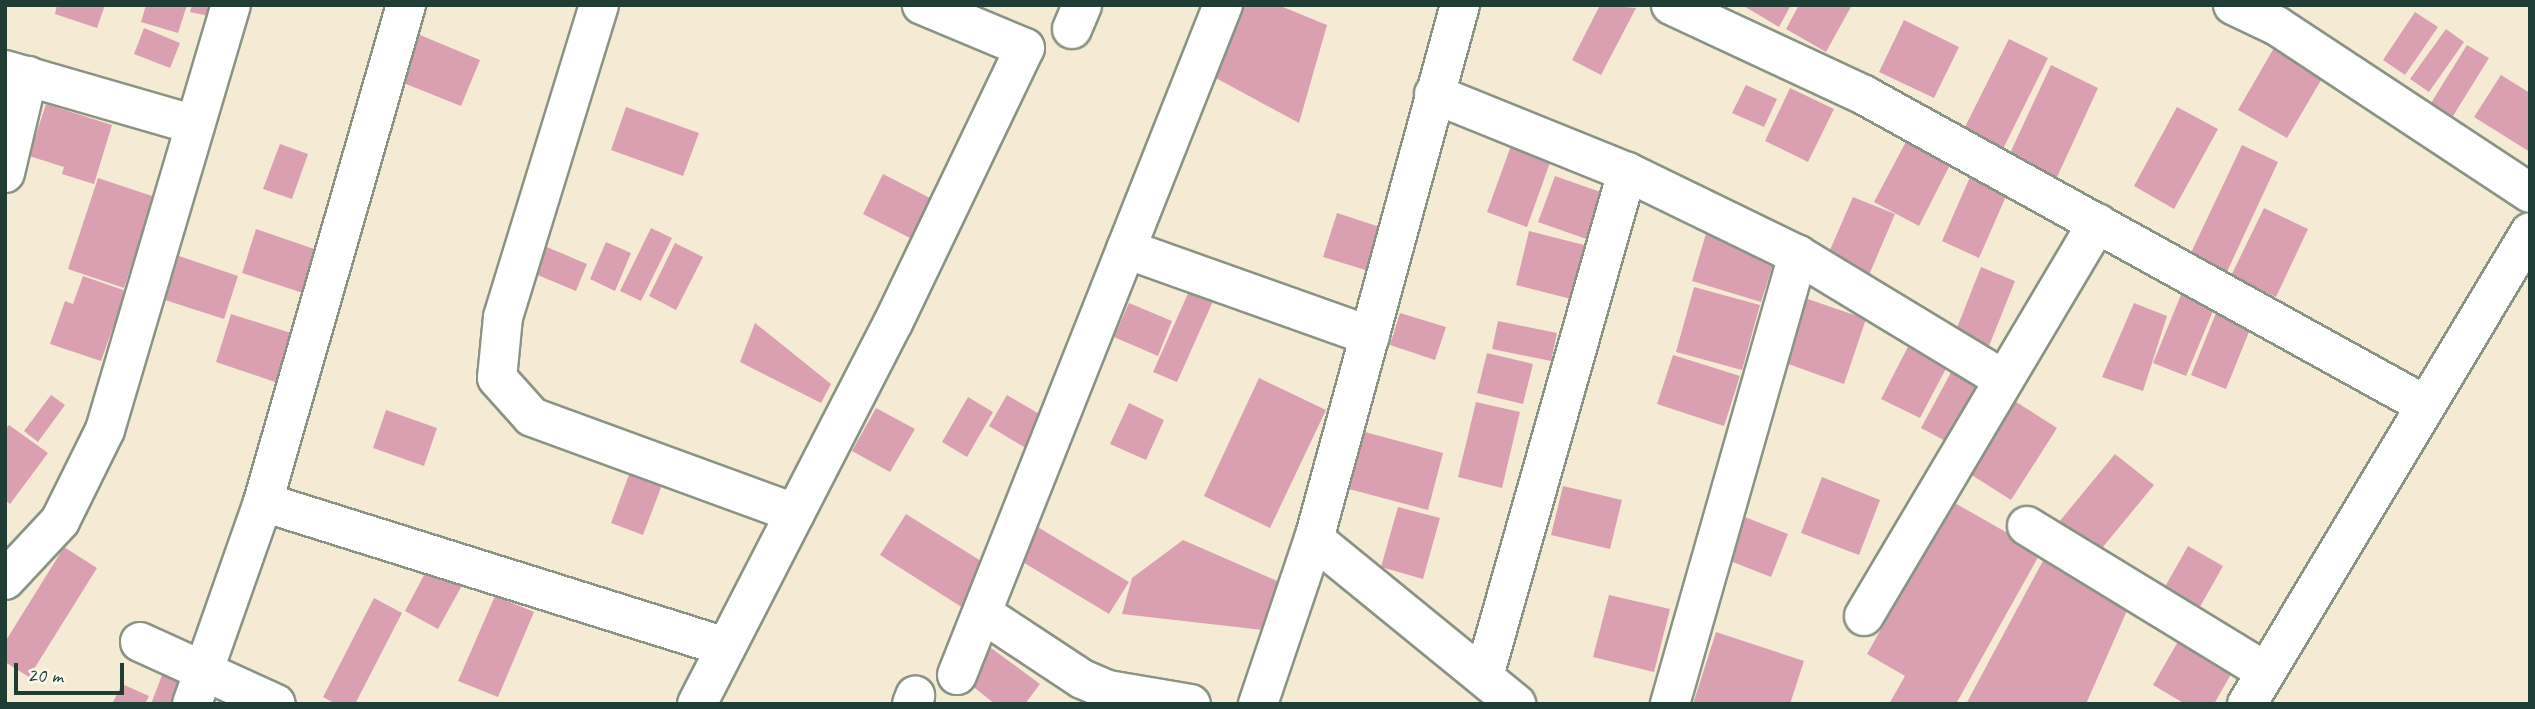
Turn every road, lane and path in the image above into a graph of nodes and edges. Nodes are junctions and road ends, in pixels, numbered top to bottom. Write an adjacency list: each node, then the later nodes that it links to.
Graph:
1 (231, 5): 12 (street)
2 (407, 5): 23 (street)
3 (599, 5): 24 (street)
4 (922, 5): 24 (street)
5 (1223, 5): 18 (street)
6 (1460, 5): 11 (street)
7 (1671, 5): 16 (street)
8 (2233, 5): 9 (street)
9 (2290, 20): 15 (street)
10 (17, 73): 12 (street); 14 (street)
11 (1434, 94): 13 (street); 20 (street)
12 (195, 125): 27 (street)
13 (1627, 172): 19 (street); 33 (street)
14 (5, 173)
15 (2530, 193)
16 (2096, 223): 21 (street); 22 (street)
17 (2527, 241): 22 (street)
18 (1126, 249): 20 (street); 28 (street)
19 (1798, 255): 21 (street); 41 (street)
20 (1370, 336): 26 (street)
21 (2003, 379): 29 (street)
22 (2425, 405): 35 (street)
23 (263, 502): 31 (street); 34 (street)
24 (795, 513): 31 (street)
25 (2028, 526): 35 (street)
26 (1314, 539): 33 (street); 36 (street)
27 (5, 580)
28 (982, 613): 32 (street); 39 (street)
29 (1864, 616)
30 (140, 642): 34 (street)
31 (726, 647): 38 (street)
32 (957, 675)
33 (1484, 676): 40 (street)
34 (198, 687): 37 (street)
35 (2256, 688)
36 (1260, 702)
37 (276, 704)
38 (697, 704)
39 (1191, 704)
40 (1516, 704)
41 (1670, 704)

